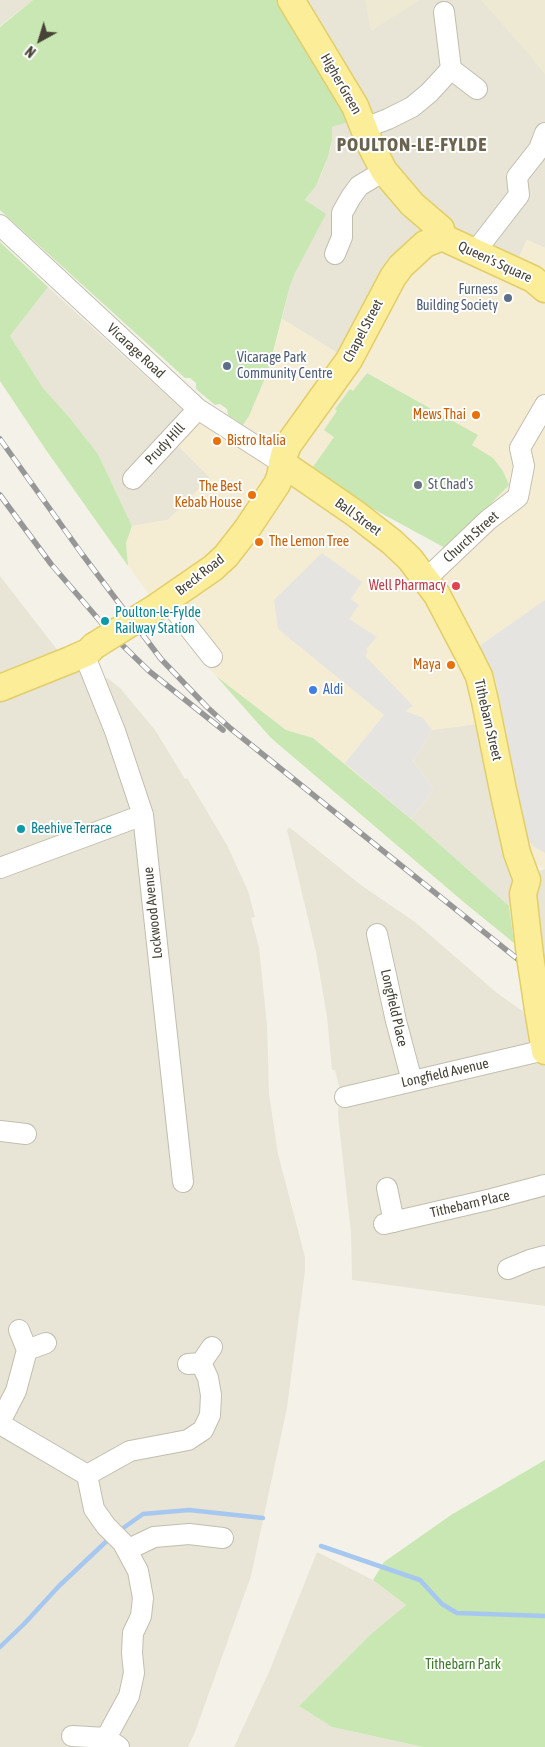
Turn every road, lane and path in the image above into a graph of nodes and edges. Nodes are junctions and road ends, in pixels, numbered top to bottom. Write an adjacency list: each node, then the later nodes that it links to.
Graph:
1 (291, 0): 5 (main road, Higher Green)
2 (444, 12): 3 (street)
3 (451, 68): 4 (street); 5 (street)
4 (478, 89)
5 (364, 128): 7 (main road, Higher Green)
6 (545, 133): 10 (street)
7 (384, 171): 9 (main road, Higher Green); 11 (street)
8 (0, 226): 14 (street, Vicarage Road)
9 (442, 237): 10 (main road, Queen's Square); 15 (main road, Chapel Street)
10 (477, 252): 12 (main road, Queen's Square)
11 (335, 254)
12 (545, 289)
13 (545, 405): 17 (street, Church Street)
14 (198, 409): 15 (street, Vicarage Road); 16 (street, Prudy Hill)
15 (282, 463): 17 (main road, Ball Street); 18 (main road, Breck Road)
16 (133, 479)
17 (426, 579): 24 (main road, Tithebarn Street)
18 (162, 603): 19 (main road, Breck Road, bridge); 20 (street)
19 (89, 650): 21 (main road, Breck Road); 22 (street, Lockwood Avenue)
20 (212, 657)
21 (0, 688)
22 (142, 815): 23 (street); 31 (street, Lockwood Avenue)
23 (0, 868)
24 (536, 874): 26 (main road, Tithebarn Street, bridge)
25 (377, 934): 27 (street, Longfield Place)
26 (545, 1050): 27 (street, Longfield Avenue)
27 (412, 1081): 28 (street, Longfield Avenue)
28 (345, 1097)
29 (0, 1131): 30 (street)
30 (26, 1134)
31 (183, 1182)
32 (545, 1186): 33 (street, Tithebarn Place)
33 (387, 1188)
34 (545, 1256): 35 (street)
35 (508, 1269)
36 (19, 1330): 38 (street)
37 (46, 1343): 38 (street)
38 (26, 1350): 40 (street)
39 (200, 1358): 41 (street)
40 (0, 1423): 41 (street)
41 (87, 1475): 43 (street)
42 (223, 1538): 43 (street)
43 (125, 1546): 45 (street)
44 (72, 1736): 45 (street)
45 (113, 1742)

